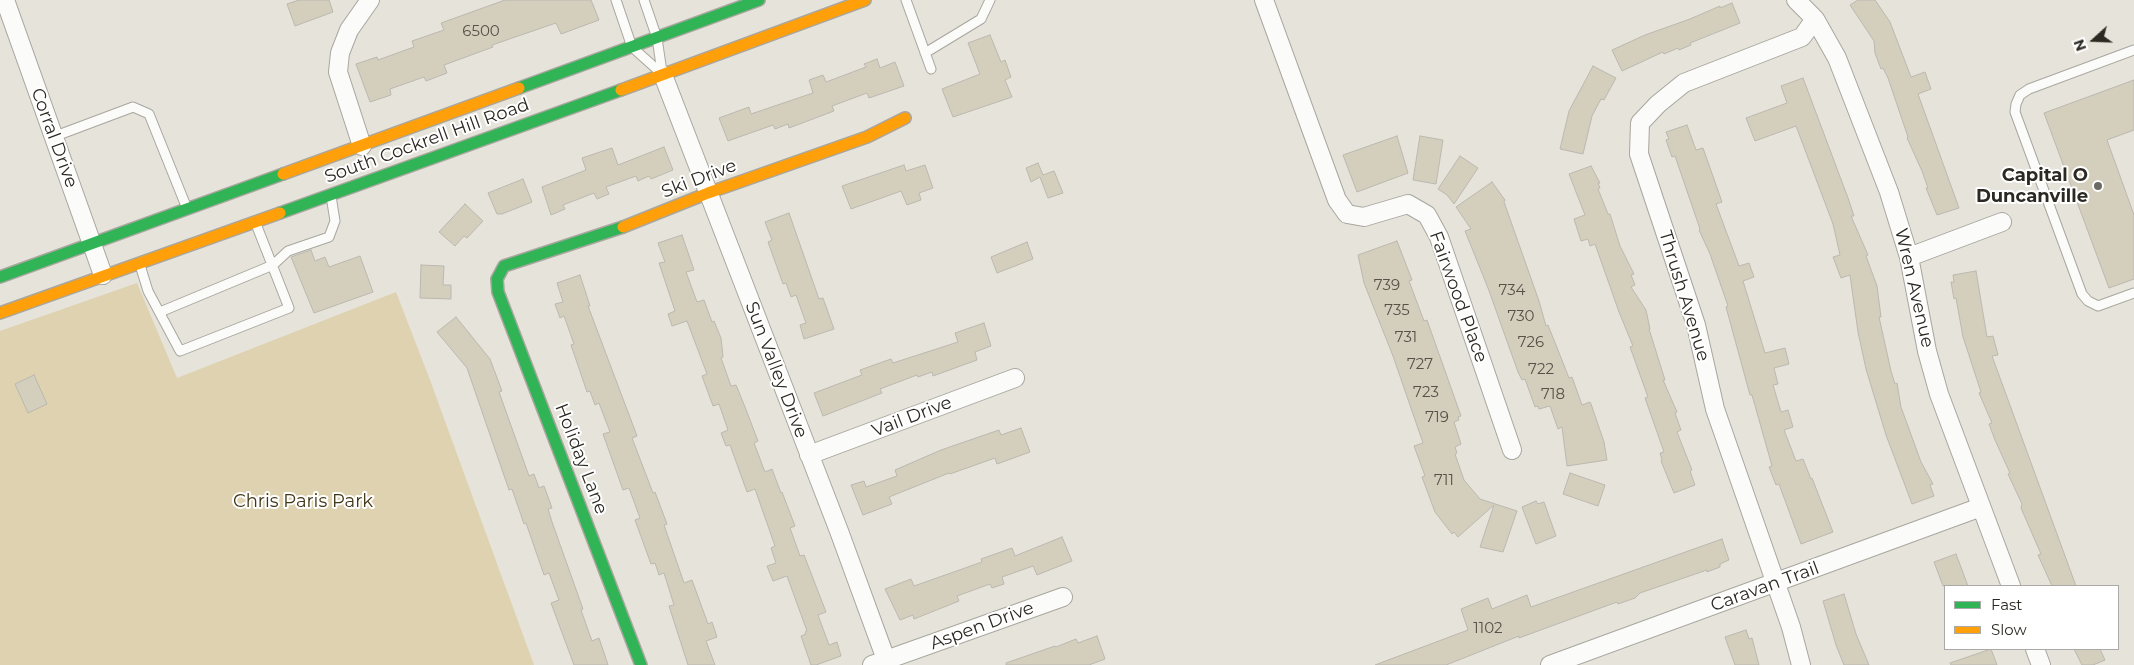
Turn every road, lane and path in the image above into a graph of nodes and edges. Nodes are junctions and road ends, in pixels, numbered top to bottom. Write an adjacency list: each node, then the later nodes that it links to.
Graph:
1 (5, 0): 19 (street, Corral Drive)
2 (370, 0): 20 (street)
3 (616, 0): 13 (lane)
4 (644, 0): 12 (lane)
5 (759, 0): 12 (main road, South Cockrell Hill Road)
6 (865, 0): 17 (main road, South Cockrell Hill Road)
7 (906, 0): 15 (lane)
8 (990, 0): 15 (lane)
9 (1264, 0): 37 (street, Fairwood Place)
10 (1796, 0): 11 (street, Wren Avenue)
11 (1815, 19): 27 (street, Wren Avenue); 40 (street, Thrush Avenue)
12 (657, 38): 13 (main road, South Cockrell Hill Road); 17 (lane)
13 (632, 47): 17 (lane); 20 (main road, South Cockrell Hill Road)
14 (2134, 50): 33 (lane)
15 (925, 53): 16 (lane)
16 (931, 69)
17 (663, 75): 21 (street, Sun Valley Drive); 22 (main road, South Cockrell Hill Road)
18 (905, 118): 21 (main road, Ski Drive)
19 (54, 137): 23 (lane); 26 (street, Corral Drive)
20 (362, 146): 23 (main road, South Cockrell Hill Road)
21 (708, 193): 30 (main road, Ski Drive); 38 (street, Sun Valley Drive)
22 (330, 194): 24 (main road, South Cockrell Hill Road); 29 (lane)
23 (187, 208): 26 (main road, South Cockrell Hill Road)
24 (255, 221): 28 (main road, South Cockrell Hill Road); 29 (lane)
25 (2002, 222): 27 (street)
26 (92, 243): 31 (street, Corral Drive); 32 (main road, South Cockrell Hill Road)
27 (1909, 257): 39 (street, Wren Avenue)
28 (139, 263): 31 (main road, South Cockrell Hill Road); 35 (lane)
29 (273, 265): 35 (lane); 35 (lane)
30 (504, 266): 46 (main road, Holiday Lane)
31 (103, 276): 34 (main road, South Cockrell Hill Road)
32 (0, 277)
33 (2134, 293)
34 (0, 312)
35 (160, 312)
36 (1015, 378): 38 (street, Vail Drive)
37 (1512, 450)
38 (809, 455): 44 (street, Sun Valley Drive)
39 (1981, 507): 40 (street, Caravan Trail); 41 (street, Wren Avenue)
40 (1775, 583): 45 (street, Caravan Trail); 47 (street, Thrush Avenue)
41 (2011, 585)
42 (1063, 597): 44 (street, Aspen Drive)
43 (2035, 650): 48 (street)
44 (882, 663)
45 (1558, 664)
46 (642, 665)
47 (1801, 665)
48 (2041, 665)

